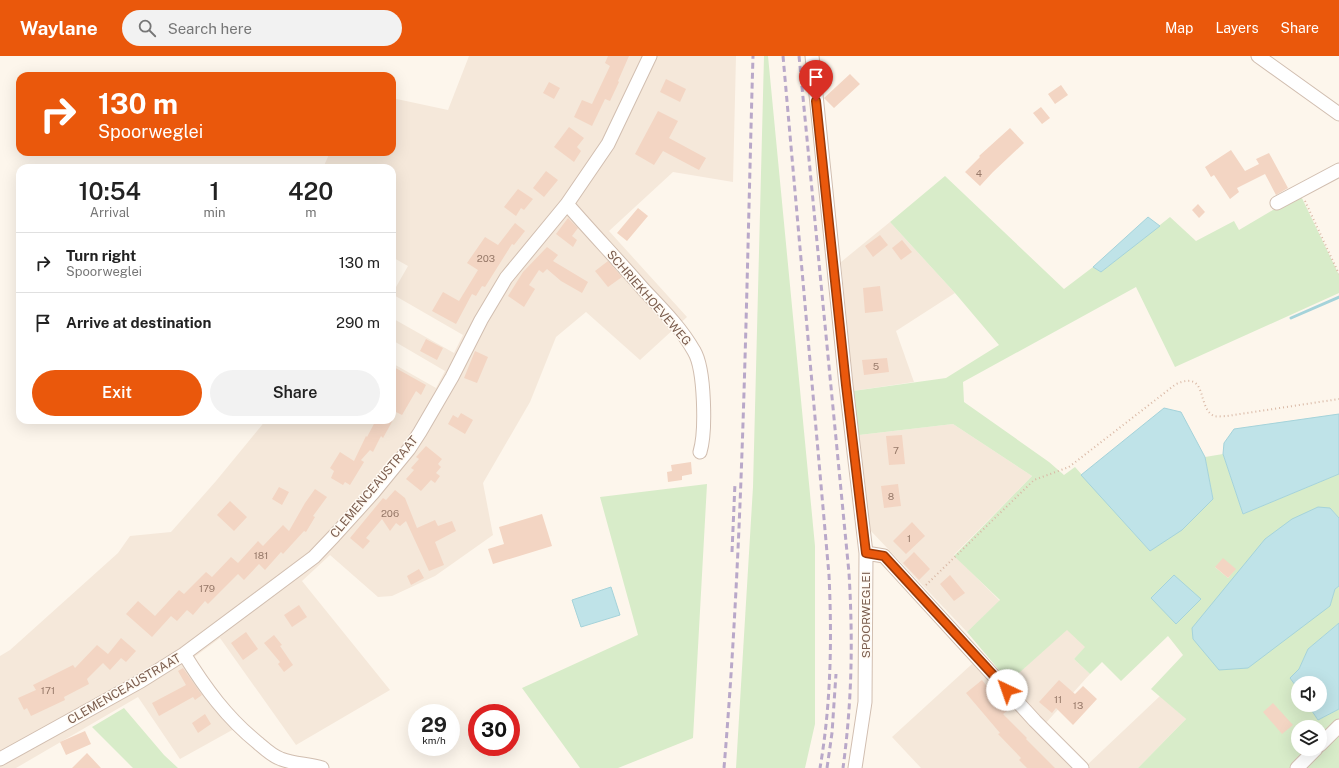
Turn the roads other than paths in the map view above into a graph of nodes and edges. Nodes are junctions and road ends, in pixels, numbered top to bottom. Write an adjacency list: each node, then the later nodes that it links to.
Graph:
1 (650, 56): 7 (street, CLEMENCEAUSTRAAT)
2 (812, 56): 9 (street, SPOORWEGLEI)
3 (1258, 56): 4 (street)
4 (1339, 114)
5 (1339, 170): 6 (street)
6 (1277, 203)
7 (567, 204): 8 (street, SCHRIEKHOEVEWEG); 10 (street, CLEMENCEAUSTRAAT)
8 (700, 452)
9 (866, 553): 16 (street, SPOORWEGLEI); 17 (street)
10 (184, 654): 14 (street, CLEMENCEAUSTRAAT); 15 (street)
11 (1339, 726): 12 (street)
12 (1327, 738)
13 (1309, 756): 18 (street)
14 (0, 759)
15 (322, 768)
16 (855, 768)
17 (1082, 768)
18 (1297, 768)

